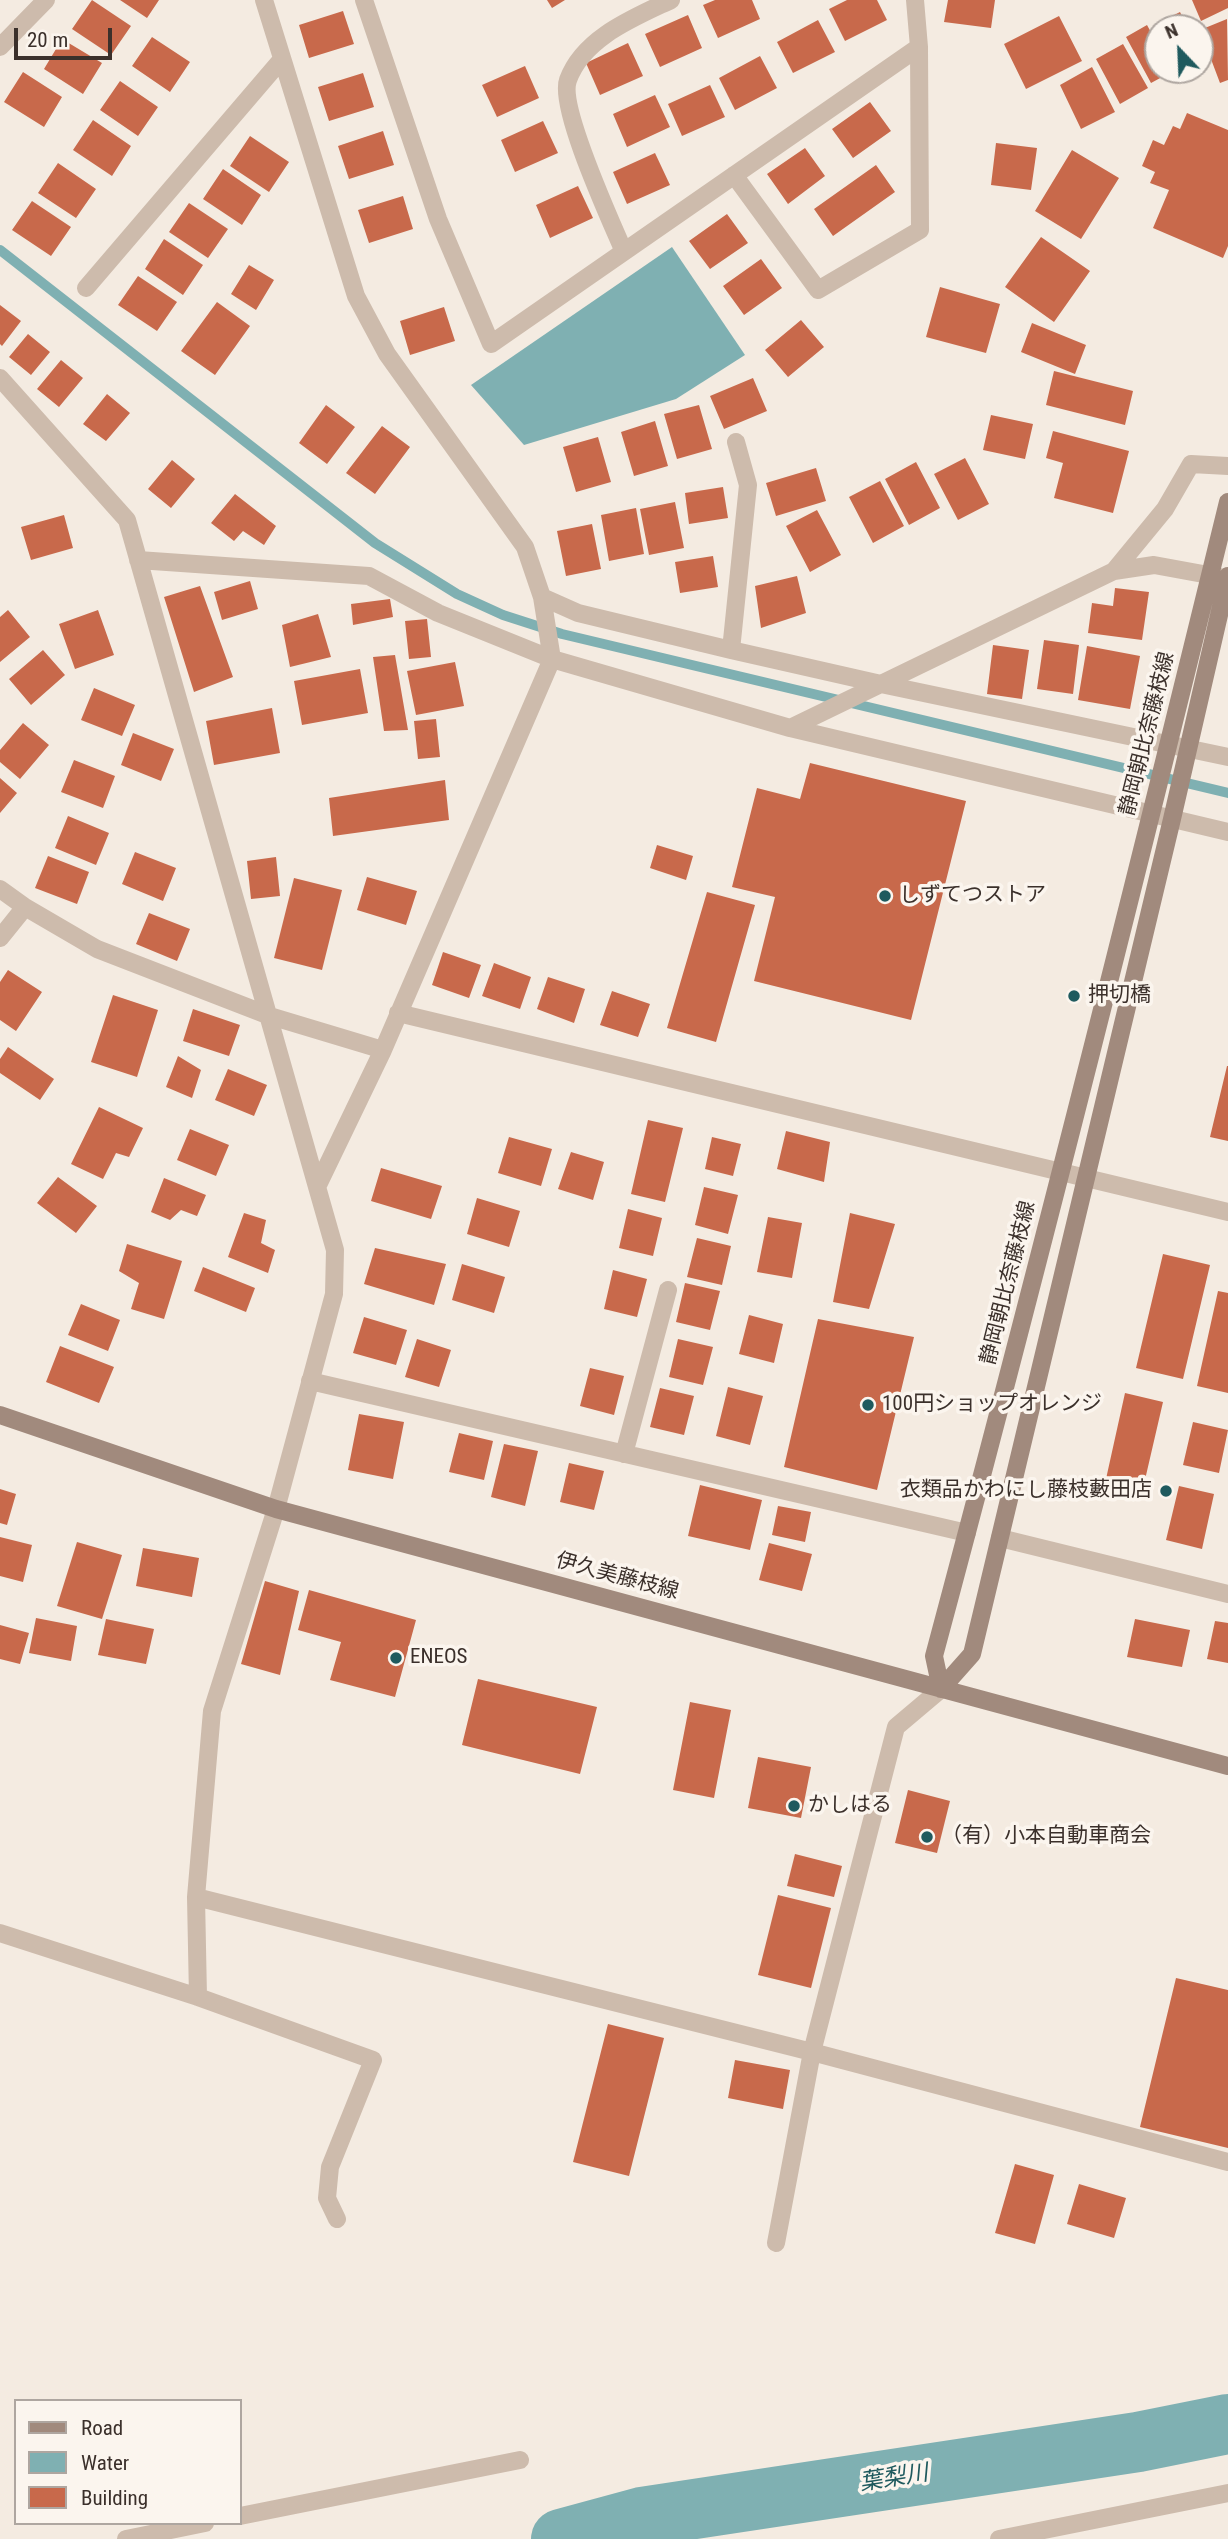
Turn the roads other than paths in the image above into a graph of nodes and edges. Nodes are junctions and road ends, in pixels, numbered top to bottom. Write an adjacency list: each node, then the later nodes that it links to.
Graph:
1 (46, 0): 6 (street)
2 (264, 0): 8 (street)
3 (364, 0): 10 (street)
4 (671, 0): 10 (street)
5 (915, 0): 7 (street)
6 (0, 47)
7 (919, 47): 9 (street); 9 (street)
8 (282, 59): 11 (street); 19 (street)
9 (734, 175): 10 (street)
10 (624, 252)
11 (86, 288)
12 (0, 378): 16 (street)
13 (736, 442): 20 (street)
14 (1228, 466): 17 (street)
15 (1228, 502): 18 (main road, 静岡朝比奈藤枝線)
16 (138, 560): 21 (street); 34 (street)
17 (1114, 571): 18 (street); 22 (street)
18 (1222, 576): 24 (main road, 静岡朝比奈藤枝線); 25 (main road, 静岡朝比奈藤枝線)
19 (542, 597): 20 (street); 21 (street)
20 (731, 649): 22 (street)
21 (552, 659): 23 (street); 33 (street)
22 (881, 684): 23 (street); 24 (street)
23 (790, 728): 27 (street)
24 (1170, 743): 25 (street); 27 (main road, 静岡朝比奈藤枝線)
25 (1189, 747): 26 (street); 28 (main road, 静岡朝比奈藤枝線)
26 (1228, 757)
27 (1153, 814): 28 (street); 36 (main road, 静岡朝比奈藤枝線)
28 (1172, 819): 29 (street); 37 (main road, 静岡朝比奈藤枝線)
29 (1228, 831)
30 (0, 889): 31 (street)
31 (25, 907): 32 (street); 34 (street)
32 (0, 938)
33 (398, 1013): 35 (street); 36 (street)
34 (270, 1016): 35 (street); 38 (street)
35 (383, 1050): 38 (street)
36 (1061, 1173): 37 (street); 45 (main road, 静岡朝比奈藤枝線)
37 (1087, 1178): 39 (street); 46 (main road, 静岡朝比奈藤枝線)
38 (317, 1186): 41 (street)
39 (1228, 1212)
40 (668, 1290): 43 (street)
41 (310, 1381): 43 (street); 44 (street)
42 (0, 1415): 44 (main road, 伊久美藤枝線)
43 (624, 1454): 45 (street)
44 (276, 1509): 48 (main road, 伊久美藤枝線); 50 (street)
45 (967, 1533): 48 (main road, 静岡朝比奈藤枝線)
46 (1000, 1538): 47 (street); 48 (main road, 静岡朝比奈藤枝線)
47 (1228, 1594)
48 (941, 1689): 49 (main road, 伊久美藤枝線); 53 (street)
49 (1228, 1766)
50 (197, 1897): 52 (street); 53 (street)
51 (0, 1933): 52 (street)
52 (198, 1997): 55 (street)
53 (812, 2052): 54 (street); 56 (street)
54 (1228, 2162)
55 (337, 2218)
56 (776, 2243)
57 (520, 2460): 59 (street)
58 (1228, 2493): 62 (street)
59 (242, 2516)
60 (195, 2525): 61 (street)
61 (127, 2539)
62 (999, 2539)

